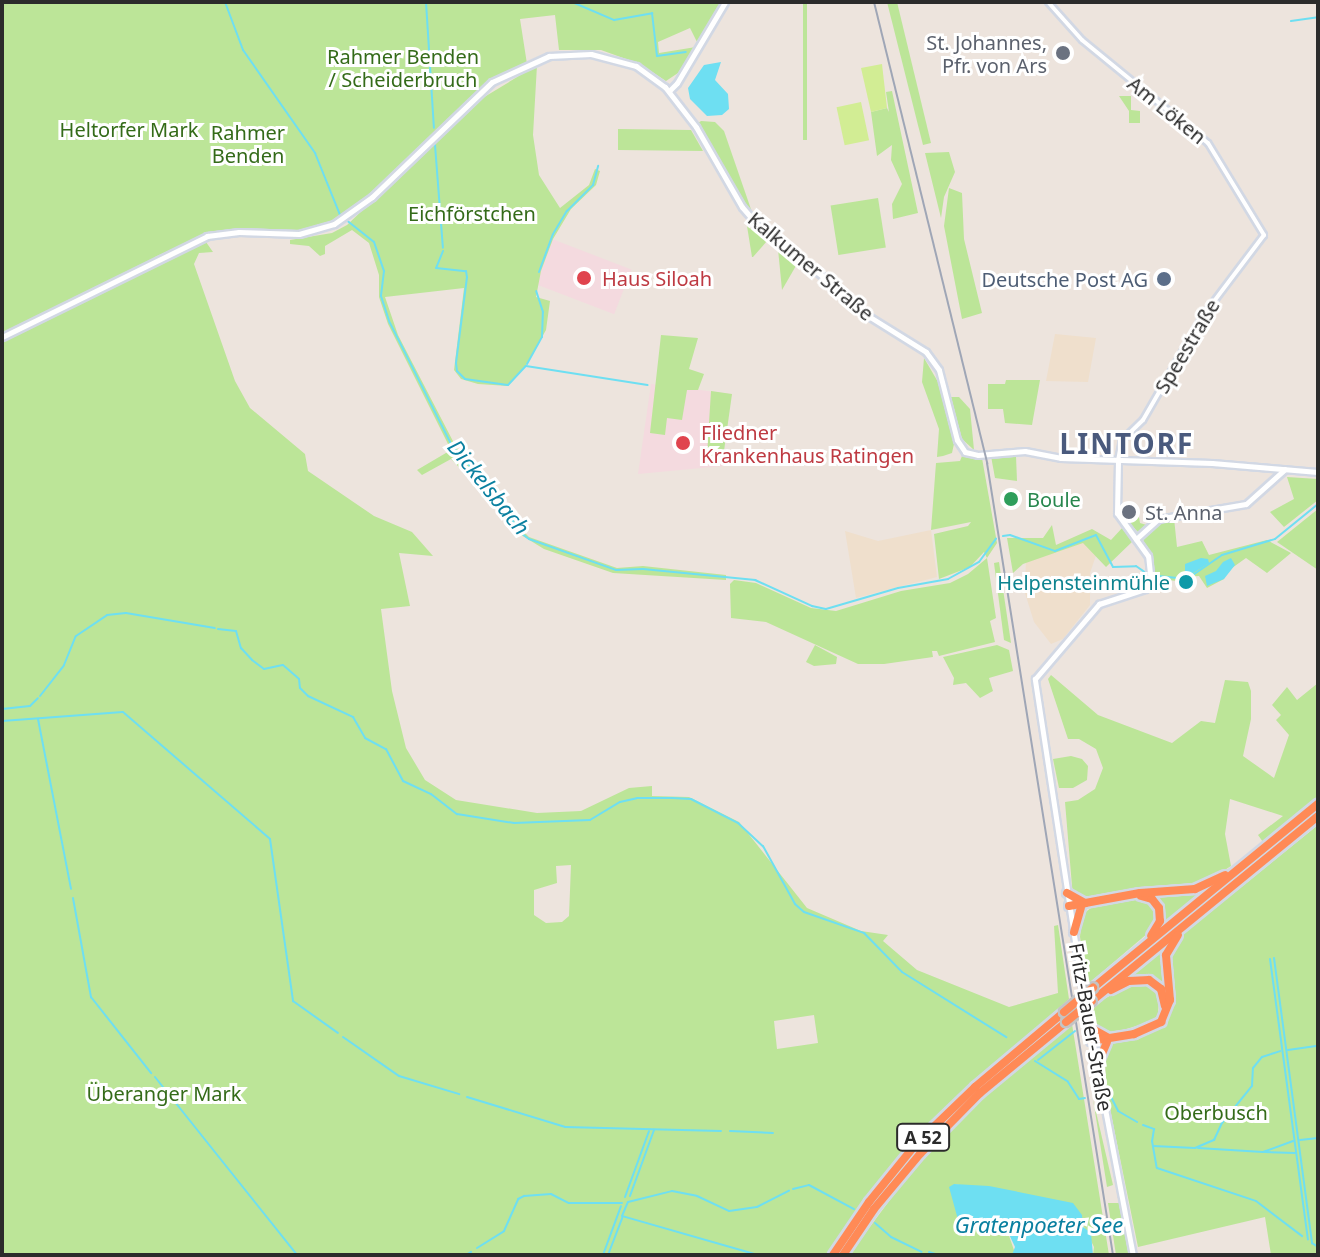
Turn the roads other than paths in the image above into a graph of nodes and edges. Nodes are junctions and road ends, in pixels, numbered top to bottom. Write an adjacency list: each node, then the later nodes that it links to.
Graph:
1 (725, 2): 3 (main road)
2 (1048, 2): 6 (street, Am Löken)
3 (678, 80): 4 (main road); 5 (main road)
4 (667, 89): 5 (main road, Kalkumer Straße); 7 (main road, Kalkumer Straße)
5 (683, 108): 8 (main road, Kalkumer Straße)
6 (1264, 235): 8 (street, Speestraße)
7 (2, 337)
8 (1118, 460): 9 (main road); 11 (main road)
9 (1285, 469): 10 (main road); 11 (main road)
10 (1318, 472)
11 (1136, 539): 15 (main road, Fritz-Bauer-Straße)
12 (1318, 804): 14 (highway, A 52)
13 (1318, 816): 19 (highway, A 52)
14 (1262, 850): 16 (highway); 21 (highway, A 52)
15 (1067, 893): 17 (highway); 18 (main road, Fritz-Bauer-Straße)
16 (1132, 895): 17 (highway); 21 (highway)
17 (1086, 905): 18 (highway); 20 (highway)
18 (1070, 908): 20 (main road, Fritz-Bauer-Straße)
19 (1191, 921): 22 (highway, A 52); 24 (highway)
20 (1074, 932): 23 (main road, Fritz-Bauer-Straße)
21 (1141, 948): 28 (highway, A 52, bridge)
22 (1092, 1001): 24 (highway); 29 (highway, A 52, bridge)
23 (1089, 1027): 25 (highway); 26 (main road, Fritz-Bauer-Straße)
24 (1147, 1030): 25 (highway)
25 (1110, 1039): 26 (highway); 27 (highway)
26 (1092, 1043): 27 (main road, Fritz-Bauer-Straße)
27 (1096, 1068): 30 (main road, Fritz-Bauer-Straße)
28 (833, 1255)
29 (843, 1255)
30 (1133, 1255)

